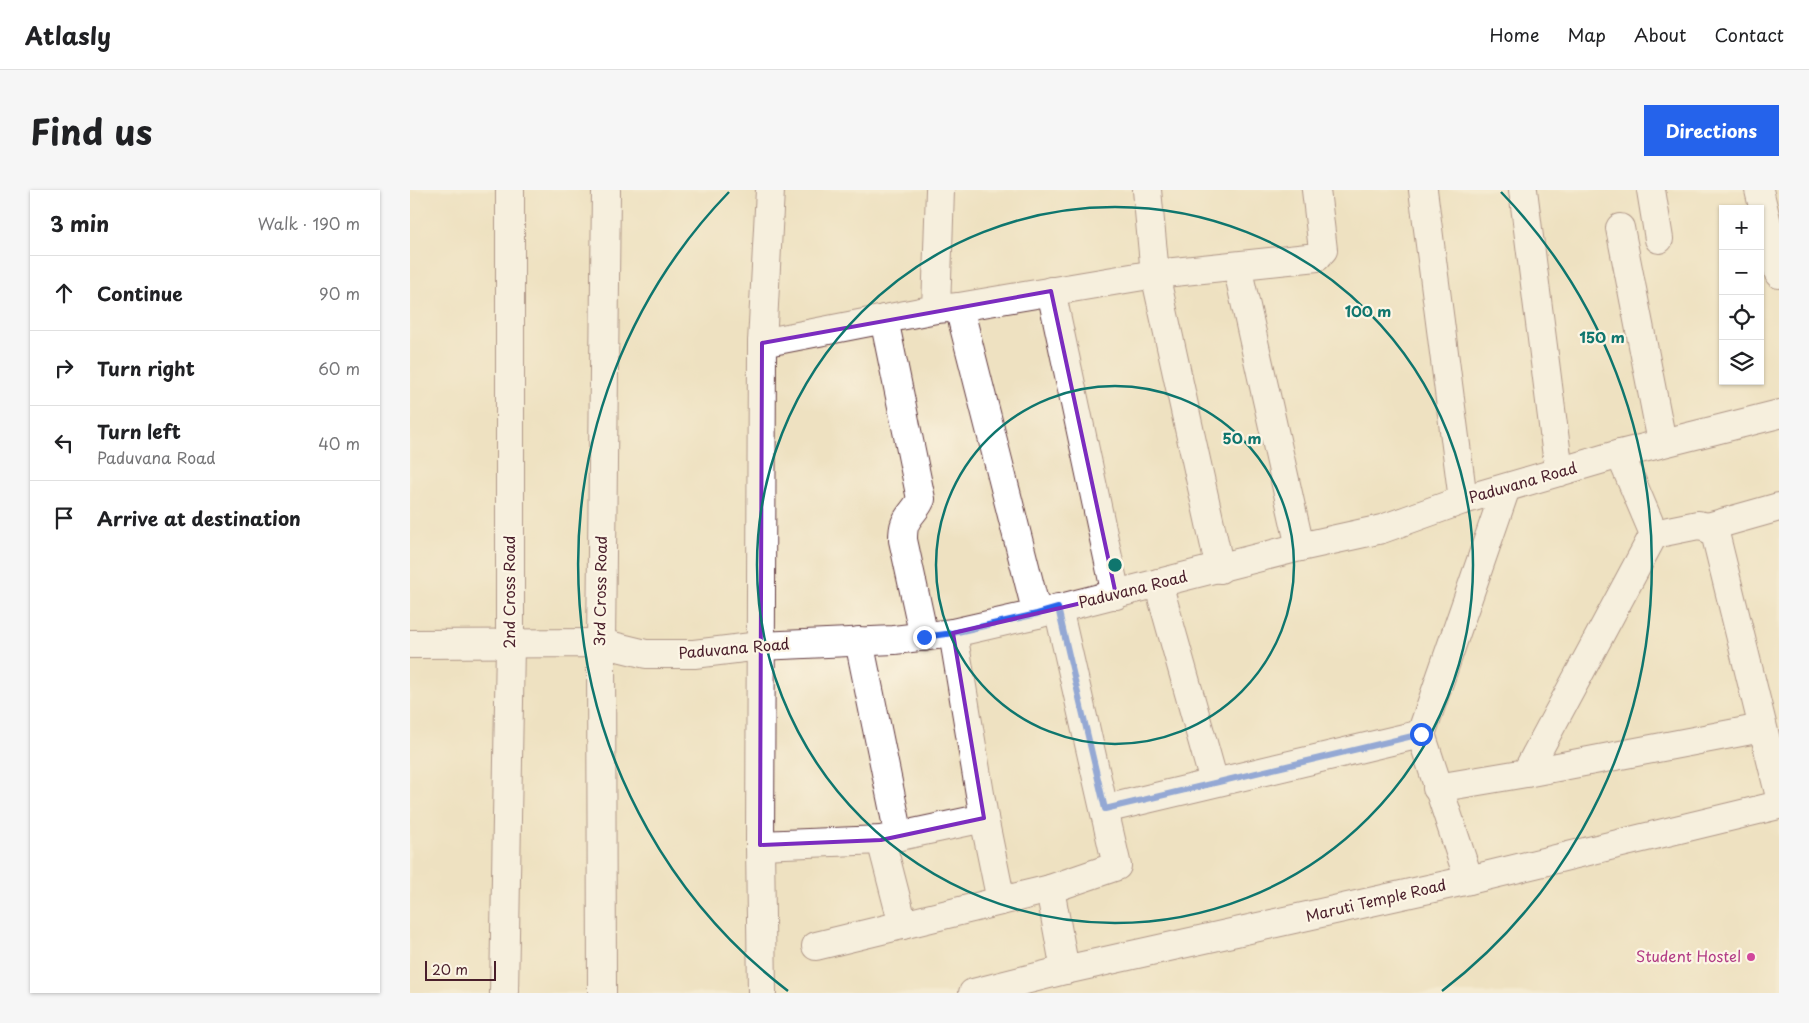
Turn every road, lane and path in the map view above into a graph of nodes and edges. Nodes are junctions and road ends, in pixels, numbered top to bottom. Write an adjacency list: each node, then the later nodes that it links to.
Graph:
1 (510, 190): 39 (street, 2nd Cross Road)
2 (606, 190): 37 (street, 3rd Cross Road)
3 (770, 190): 19 (street)
4 (940, 190): 17 (street)
5 (1147, 190): 14 (street)
6 (1316, 190): 13 (street)
7 (1423, 190): 25 (street)
8 (1522, 190): 23 (street)
9 (1651, 190): 12 (street)
10 (1759, 190): 15 (street)
11 (1620, 228): 21 (street)
12 (1658, 239)
13 (1237, 266): 14 (street); 29 (street)
14 (1155, 274): 16 (street); 30 (street)
15 (1779, 274)
16 (1051, 291): 17 (street); 32 (street)
17 (947, 308): 18 (street); 33 (street)
18 (884, 319): 19 (street); 35 (street)
19 (762, 343): 40 (street)
20 (1779, 414): 21 (street, Paduvana Road)
21 (1662, 442): 22 (street, Paduvana Road)
22 (1620, 454): 23 (street, Paduvana Road); 28 (street)
23 (1558, 472): 24 (street, Paduvana Road)
24 (1506, 488): 25 (street, Paduvana Road); 42 (street)
25 (1463, 500): 29 (street, Paduvana Road)
26 (1779, 507): 27 (street)
27 (1708, 527): 28 (street); 41 (street)
28 (1654, 534): 43 (street)
29 (1300, 547): 30 (street, Paduvana Road)
30 (1220, 569): 31 (street, Paduvana Road)
31 (1158, 584): 32 (street, Paduvana Road); 44 (street)
32 (1116, 595): 33 (street, Paduvana Road)
33 (1048, 611): 34 (street, Paduvana Road); 48 (street)
34 (953, 633): 35 (street, Paduvana Road); 49 (street)
35 (924, 637): 36 (street, Paduvana Road)
36 (859, 641): 40 (street, Paduvana Road); 50 (street)
37 (601, 643): 39 (street, Paduvana Road); 40 (street, Paduvana Road); 59 (street, 3rd Cross Road)
38 (410, 644): 39 (street, Paduvana Road)
39 (510, 644): 58 (street, 2nd Cross Road)
40 (760, 646): 51 (street)
41 (1762, 728): 43 (street); 46 (street)
42 (1421, 734): 44 (street); 45 (street)
43 (1526, 773): 45 (street)
44 (1214, 782): 48 (street)
45 (1437, 788): 52 (street)
46 (1779, 793)
47 (1779, 805): 52 (street, Maruti Temple Road)
48 (1105, 809): 53 (street)
49 (984, 818): 50 (street); 54 (street)
50 (890, 838): 51 (street); 55 (street)
51 (760, 845): 60 (street)
52 (1469, 880): 57 (street, Maruti Temple Road)
53 (1050, 889): 54 (street); 57 (street)
54 (1001, 901): 55 (street)
55 (903, 925): 56 (street)
56 (816, 946)
57 (1065, 970): 61 (street, Maruti Temple Road)
58 (504, 993)
59 (602, 993)
60 (762, 993)
61 (973, 993)

